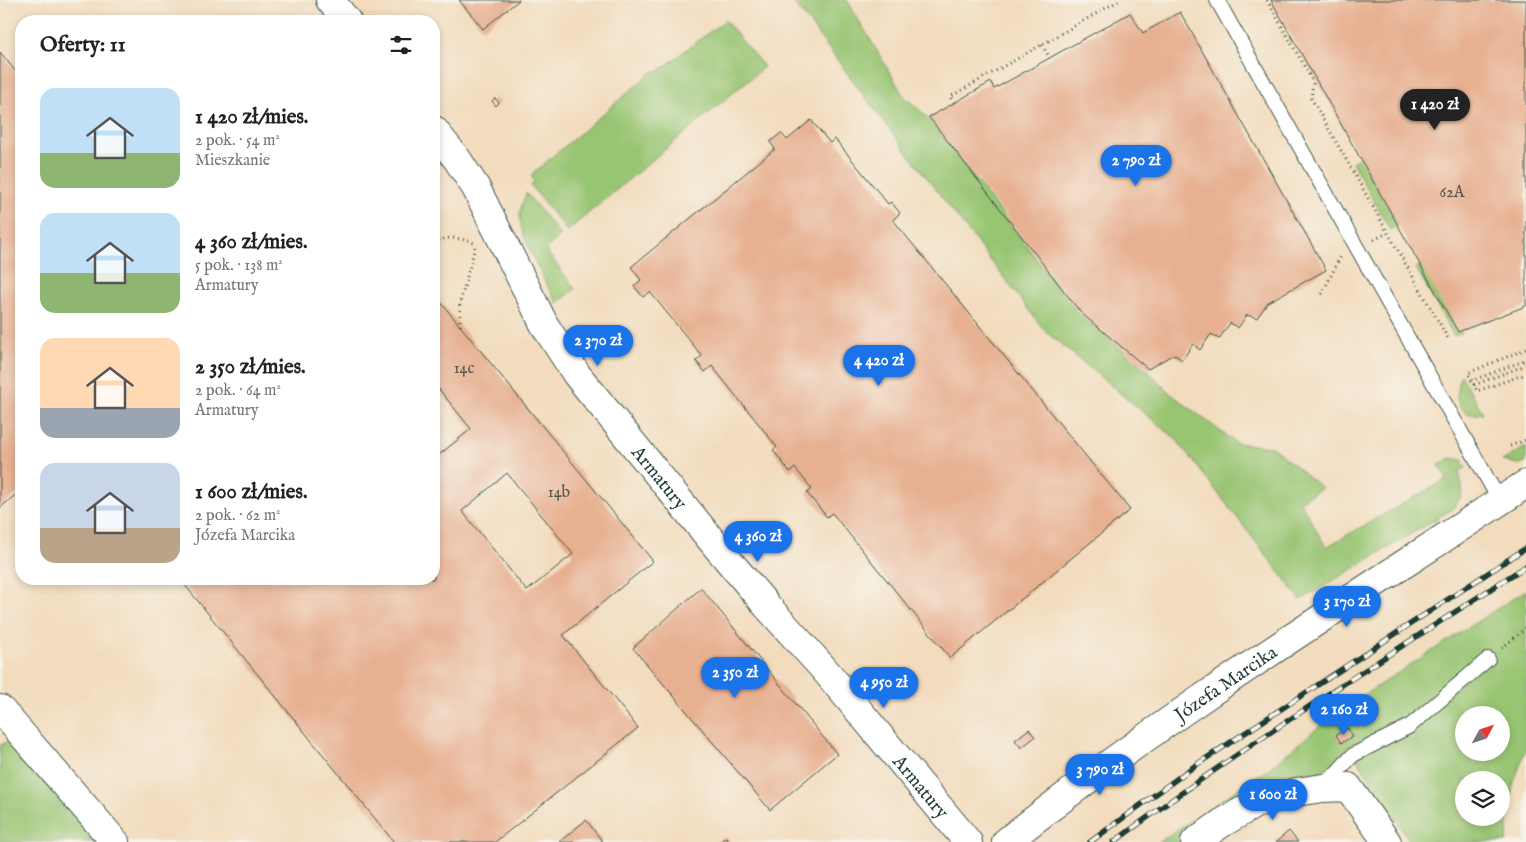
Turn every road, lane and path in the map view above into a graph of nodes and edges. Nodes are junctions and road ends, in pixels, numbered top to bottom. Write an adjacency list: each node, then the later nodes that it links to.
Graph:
1 (330, 0): 5 (street)
2 (1120, 0): 6 (path)
3 (1217, 0): 26 (lane)
4 (1267, 0): 10 (path)
5 (342, 15)
6 (1042, 45): 7 (path); 8 (path)
7 (1050, 58)
8 (954, 103)
9 (440, 138): 32 (street, Armatury)
10 (1387, 233): 11 (path); 16 (path)
11 (1371, 241)
12 (476, 244): 15 (path)
13 (1340, 257): 14 (path)
14 (1322, 294)
15 (460, 326)
16 (1449, 340)
17 (1526, 349): 21 (path)
18 (1526, 360): 21 (path)
19 (1526, 365): 22 (path)
20 (1526, 374): 22 (path)
21 (1471, 381): 22 (path)
22 (1474, 385)
23 (1526, 440): 24 (path)
24 (1510, 446)
25 (1526, 484): 26 (street, Józefa Marcika)
26 (1500, 501): 33 (street, Józefa Marcika)
27 (1526, 628): 28 (path)
28 (1488, 659): 30 (lane)
29 (0, 709): 31 (street)
30 (1335, 787): 34 (street); 35 (street)
31 (114, 842)
32 (968, 842)
33 (1006, 842)
34 (1195, 842)
35 (1387, 842)

